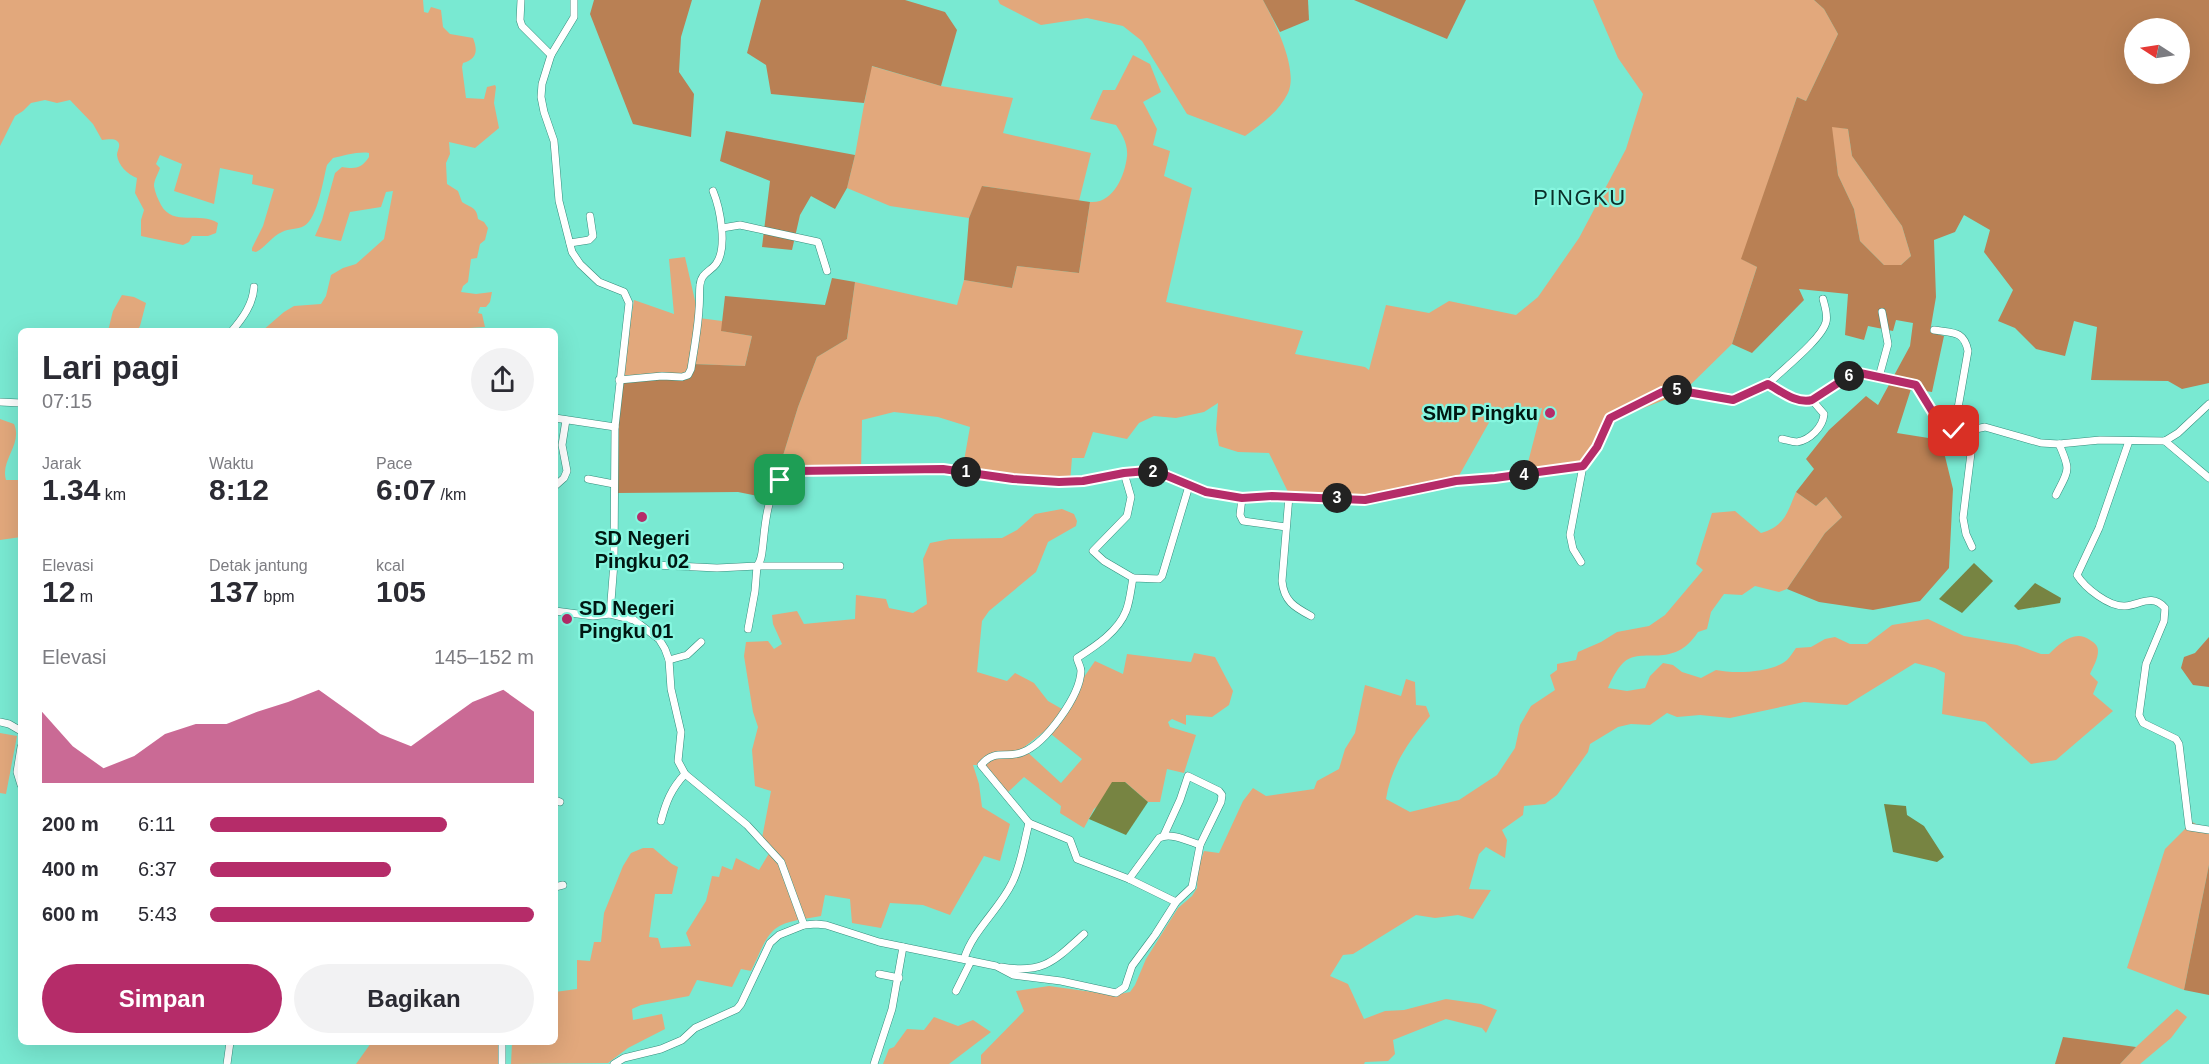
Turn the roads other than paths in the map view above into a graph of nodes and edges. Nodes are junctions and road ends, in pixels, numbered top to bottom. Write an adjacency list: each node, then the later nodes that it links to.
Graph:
1 (520, 0): 3 (street)
2 (574, 0): 3 (street)
3 (551, 55): 7 (street)
4 (713, 191): 6 (street)
5 (590, 216): 7 (street)
6 (722, 228): 8 (street); 15 (street)
7 (570, 243): 15 (street)
8 (827, 271)
9 (254, 286): 12 (street)
10 (1823, 299): 16 (street)
11 (1882, 312): 14 (street)
12 (234, 328)
13 (1934, 330): 24 (street)
14 (1879, 377): 17 (street); 24 (street)
15 (619, 380): 23 (street)
16 (1768, 384): 17 (street); 29 (street)
17 (1812, 400): 25 (street)
18 (0, 402): 19 (street)
19 (18, 403)
20 (2209, 404): 27 (street)
21 (558, 419): 22 (street)
22 (566, 420): 23 (street); 33 (street)
23 (615, 427): 34 (street)
24 (1958, 431): 28 (street); 40 (street)
25 (1782, 439)
26 (2129, 441): 27 (street); 28 (street); 57 (street)
27 (2165, 441): 31 (street)
28 (2059, 444): 36 (street)
29 (1583, 466): 37 (street); 41 (street)
30 (1124, 473): 35 (street); 43 (street); 45 (street)
31 (2209, 478)
32 (588, 479): 34 (street)
33 (558, 483)
34 (614, 484): 42 (street)
35 (1189, 486): 38 (street); 45 (street)
36 (2056, 495)
37 (1290, 496): 38 (street); 39 (street)
38 (1242, 498): 39 (street)
39 (1286, 526): 48 (street)
40 (1972, 547)
41 (1581, 562)
42 (614, 563): 43 (street); 47 (street)
43 (757, 566): 44 (street); 49 (street)
44 (840, 566)
45 (1133, 578): 56 (street)
46 (558, 611): 47 (street)
47 (610, 614): 51 (street)
48 (1311, 616)
49 (748, 629)
50 (701, 642): 51 (street)
51 (669, 660): 54 (street)
52 (0, 722): 53 (street)
53 (18, 729)
54 (685, 774): 55 (street); 64 (street)
55 (661, 822)
56 (1029, 823): 60 (street); 67 (street)
57 (2209, 830)
58 (1164, 835): 59 (street); 59 (street); 60 (street)
59 (1200, 845): 63 (street)
60 (1129, 879): 63 (street)
61 (563, 885): 62 (street)
62 (558, 886)
63 (1176, 902): 68 (street)
64 (804, 925): 66 (street); 76 (street)
65 (1084, 934): 68 (street)
66 (903, 947): 67 (street); 70 (street)
67 (967, 960): 68 (street); 71 (street)
68 (996, 966)
69 (879, 974): 70 (street)
70 (899, 978): 77 (street)
71 (956, 991)
72 (230, 1045): 74 (street)
73 (502, 1045): 75 (street)
74 (227, 1064)
75 (502, 1064)
76 (614, 1064)
77 (874, 1064)

